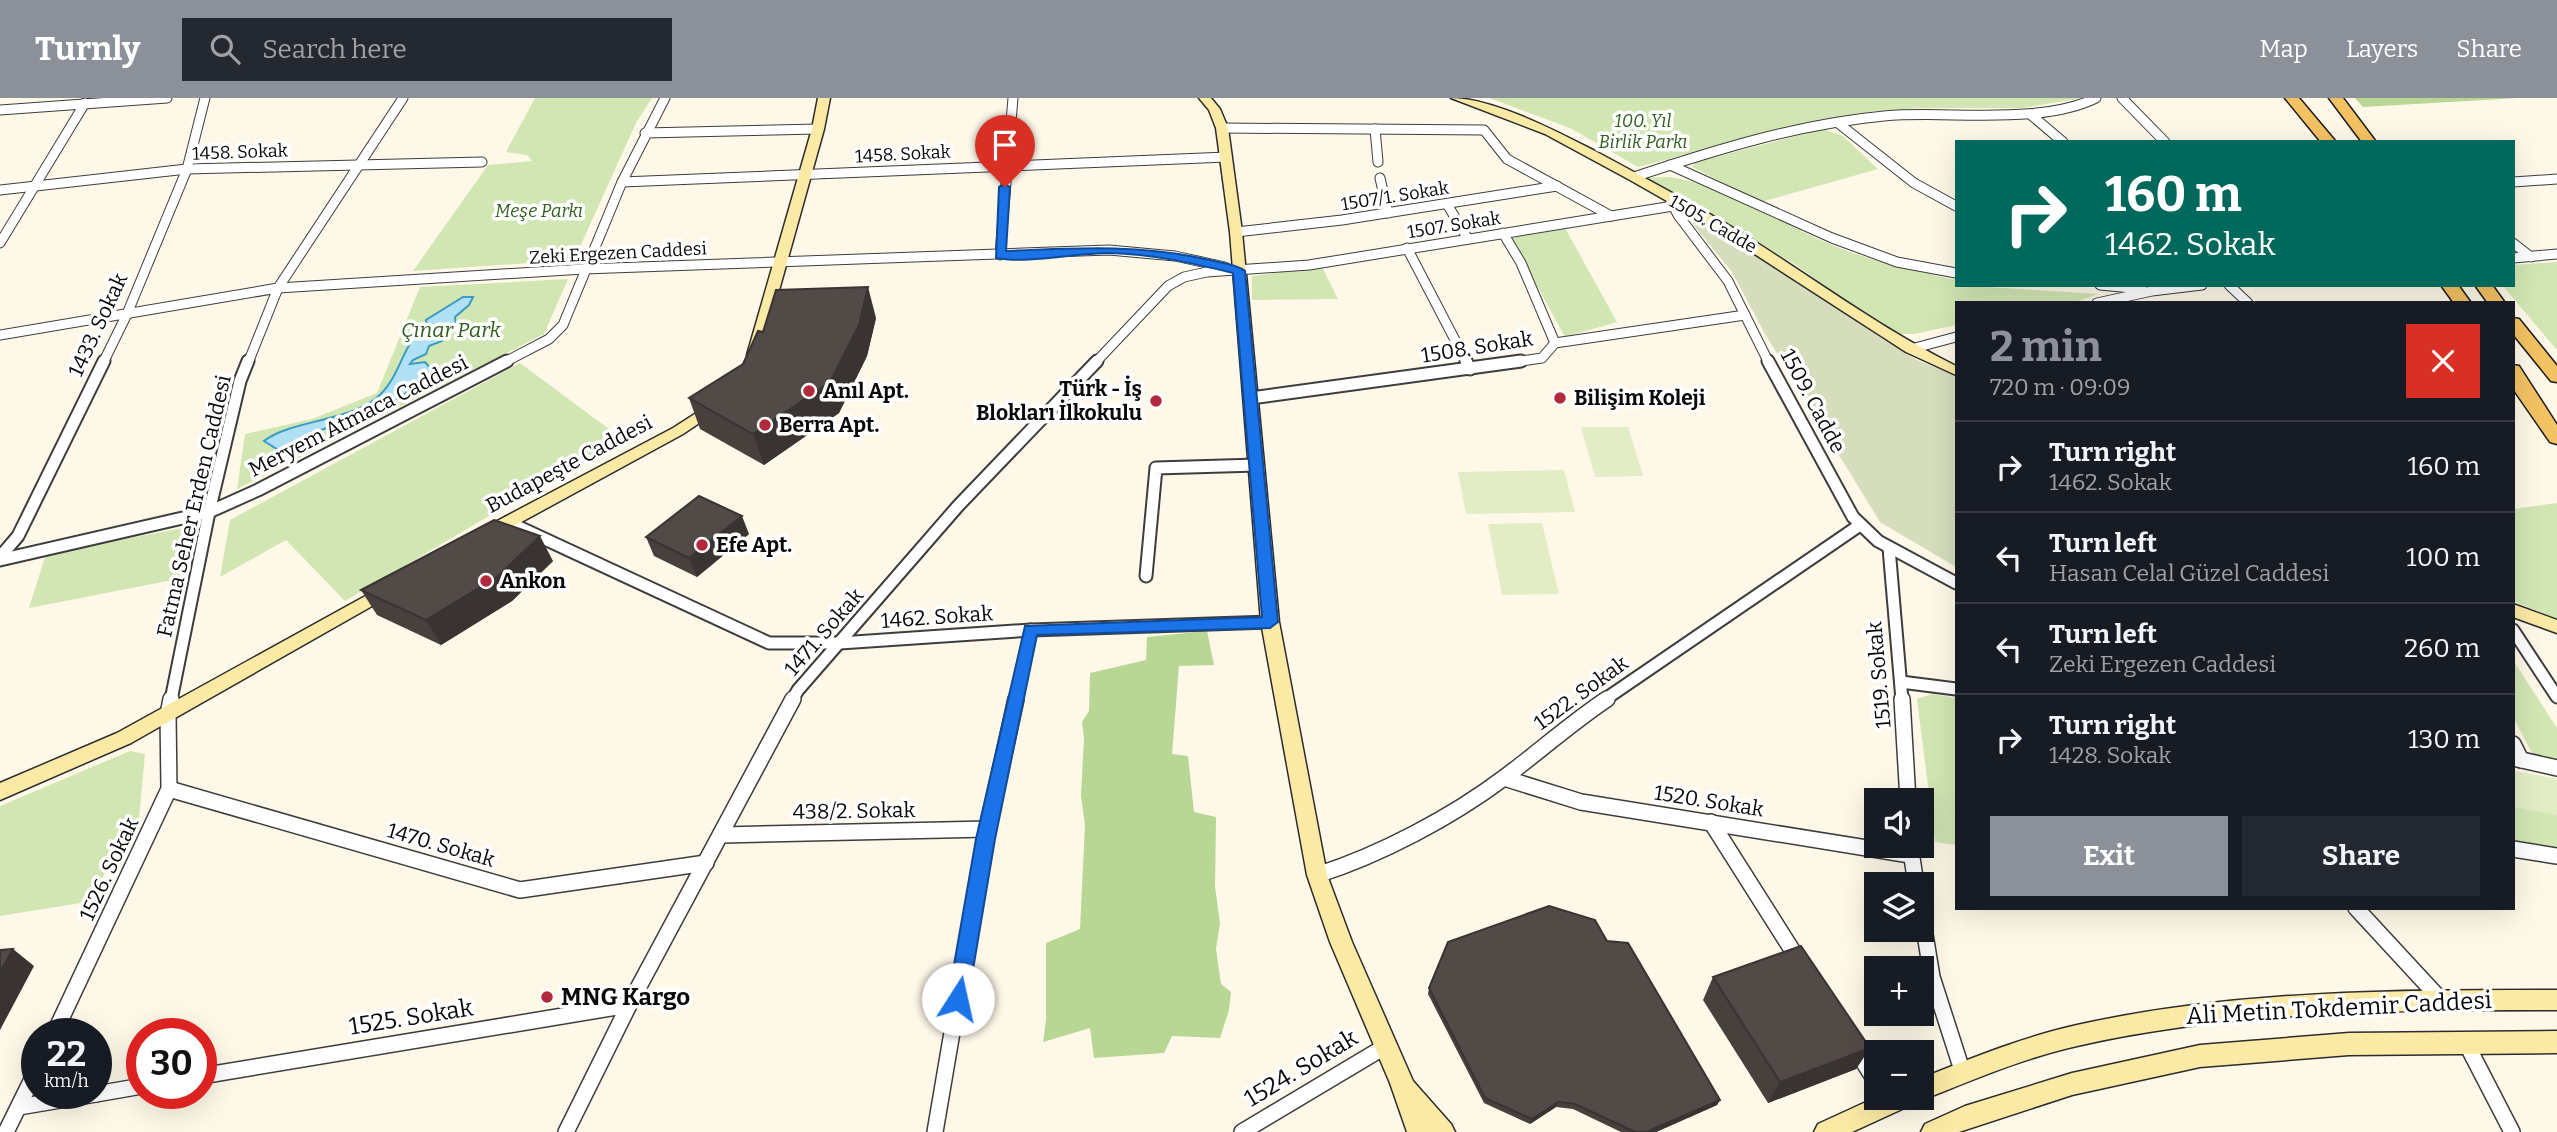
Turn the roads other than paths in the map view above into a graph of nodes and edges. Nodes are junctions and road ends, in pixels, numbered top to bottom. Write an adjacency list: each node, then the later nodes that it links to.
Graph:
1 (167, 98): 13 (street)
2 (205, 98): 31 (street, 1433. Sokak)
3 (403, 98): 29 (street, Fatma Seher Erden Caddesi)
4 (665, 98): 20 (street, Meryem Atmaca Caddesi)
5 (824, 98): 18 (main road)
6 (1013, 98): 28 (street)
7 (1205, 98): 17 (main road)
8 (1457, 98): 33 (main road, 1505. Cadde)
9 (2096, 98): 15 (street)
10 (2122, 98): 22 (street)
11 (2292, 98): 23 (main road)
12 (2336, 98): 24 (main road)
13 (85, 103): 14 (street); 39 (street)
14 (0, 110)
15 (2031, 114): 16 (street); 21 (street)
16 (1838, 123): 30 (street); 43 (street)
17 (1222, 128): 19 (street); 25 (main road)
18 (818, 129): 20 (street); 32 (main road)
19 (1376, 129): 27 (street); 38 (street)
20 (645, 134): 36 (street, Meryem Atmaca Caddesi)
21 (2061, 140)
22 (2163, 140)
23 (2327, 140)
24 (2368, 140)
25 (1227, 157): 28 (street, 1458. Sokak); 46 (main road)
26 (482, 162): 29 (street, 1458. Sokak)
27 (1378, 162)
28 (1006, 164): 32 (street, 1458. Sokak); 53 (street)
29 (358, 165): 31 (street, 1458. Sokak); 65 (street, Fatma Seher Erden Caddesi)
30 (1670, 165): 33 (street); 59 (street)
31 (187, 169): 39 (street, 1458. Sokak); 71 (street, 1433. Sokak)
32 (804, 174): 36 (street, 1458. Sokak); 56 (main road)
33 (1634, 177): 41 (main road, 1505. Cadde)
34 (1380, 178): 44 (street)
35 (2557, 179): 37 (street)
36 (622, 182): 57 (street, Meryem Atmaca Caddesi)
37 (2515, 183)
38 (1558, 186): 42 (street, 1507/1. Sokak); 45 (street)
39 (32, 187): 40 (street, 1458. Sokak); 49 (street)
40 (0, 190)
41 (1672, 203): 45 (street, 1507. Sokak); 72 (street, 1509. Cadde); 77 (main road, 1505. Cadde)
42 (1447, 204): 44 (street, 1507/1. Sokak); 48 (street)
43 (1955, 205)
44 (1388, 213): 46 (street, 1507/1. Sokak)
45 (1611, 216): 47 (street, 1507. Sokak)
46 (1236, 232): 58 (main road)
47 (1503, 233): 48 (street, 1507. Sokak); 76 (street)
48 (1468, 239): 51 (street, 1507. Sokak)
49 (0, 243)
50 (2515, 245): 54 (street)
51 (1407, 248): 58 (street, 1507. Sokak); 79 (street)
52 (2557, 254): 54 (street)
53 (1000, 255): 56 (street, Zeki Ergezen Caddesi); 58 (street, Zeki Ergezen Caddesi)
54 (2531, 257): 55 (street)
55 (2515, 258)
56 (781, 262): 57 (street, Zeki Ergezen Caddesi); 80 (main road)
57 (584, 269): 65 (street, Zeki Ergezen Caddesi); 89 (street, Meryem Atmaca Caddesi)
58 (1239, 271): 85 (main road); 103 (street, 1471. Sokak)
59 (1955, 272)
60 (2121, 287): 66 (street)
61 (2182, 287): 66 (street)
62 (2230, 287): 68 (street)
63 (2451, 287): 69 (main road)
64 (2485, 287): 70 (main road)
65 (278, 288): 71 (street, Zeki Ergezen Caddesi); 89 (street, Fatma Seher Erden Caddesi)
66 (2152, 290): 67 (street)
67 (2105, 301)
68 (2246, 301)
69 (2461, 301)
70 (2495, 301)
71 (127, 314): 74 (street, Zeki Ergezen Caddesi); 94 (street, 1433. Sokak)
72 (1745, 314): 76 (street, 1508. Sokak); 91 (street, 1509. Cadde)
73 (2515, 325): 83 (main road)
74 (0, 335)
75 (1955, 337): 77 (street)
76 (1555, 343): 79 (street, 1508. Sokak)
77 (1911, 349): 81 (main road, 1505. Cadde)
78 (2515, 368): 86 (main road)
79 (1470, 369): 85 (street, 1508. Sokak)
80 (749, 370)
81 (1955, 371)
82 (2515, 374): 87 (main road)
83 (2557, 377)
84 (729, 395): 90 (main road, Budapeşte Caddesi)
85 (1251, 398): 88 (main road)
86 (2557, 420)
87 (2557, 438)
88 (1256, 465): 95 (street); 99 (main road)
89 (209, 512): 94 (street, Meryem Atmaca Caddesi); 107 (street, Fatma Seher Erden Caddesi)
90 (508, 522): 92 (main road, Budapeşte Caddesi); 103 (street, 1462. Sokak)
91 (1860, 526): 93 (street, 1509. Cadde); 110 (street, 1522. Sokak)
92 (474, 541)
93 (1889, 548): 97 (street, 1509. Cadde); 104 (street, 1519. Sokak)
94 (0, 559)
95 (1146, 576)
96 (405, 580): 107 (main road)
97 (1955, 582)
98 (2515, 611): 100 (main road)
99 (1270, 622): 101 (street, 1462. Sokak); 121 (main road)
100 (2557, 627)
101 (1031, 630): 103 (street, 1462. Sokak); 115 (street)
102 (2515, 634): 106 (street)
103 (840, 643): 116 (street, 1471. Sokak)
104 (1902, 682): 105 (street); 111 (street, 1519. Sokak)
105 (1955, 689)
106 (2557, 697)
107 (168, 714): 112 (street, 1526. Sokak); 113 (main road)
108 (2517, 759): 109 (street)
109 (2557, 768)
110 (1504, 778): 114 (street, 1520. Sokak); 121 (street, 1522. Sokak)
111 (1907, 788)
112 (169, 789): 120 (street, 1470. Sokak); 128 (street, 1526. Sokak)
113 (0, 792)
114 (1711, 822): 117 (street, 1520. Sokak); 124 (street)
115 (988, 829): 116 (street, 438/2. Sokak); 143 (street)
116 (722, 835): 120 (street, 1471. Sokak)
117 (1864, 844)
118 (2515, 849): 119 (street)
119 (2557, 856)
120 (706, 863): 127 (street, 1471. Sokak)
121 (1317, 875): 132 (main road)
122 (2358, 910): 125 (street)
123 (1926, 942): 134 (street)
124 (1808, 976)
125 (2441, 1000): 126 (main road, Ali Metin Tokdemir Caddesi); 134 (main road, Ali Metin Tokdemir Caddesi)
126 (2557, 1000)
127 (629, 1006): 135 (street, 1525. Sokak); 142 (street, 1471. Sokak)
128 (62, 1018)
129 (1846, 1035): 133 (street)
130 (2557, 1042): 131 (main road, Ali Metin Tokdemir Caddesi)
131 (2466, 1043): 148 (main road, Ali Metin Tokdemir Caddesi); 149 (street)
132 (1386, 1046): 136 (main road); 144 (street, 1524. Sokak)
133 (1864, 1063)
134 (1962, 1070): 137 (main road, Ali Metin Tokdemir Caddesi)
135 (217, 1073)
136 (1402, 1083): 145 (main road); 146 (main road)
137 (1934, 1083)
138 (21, 1103): 139 (street)
139 (19, 1107): 141 (street)
140 (1871, 1110): 147 (main road)
141 (6, 1132)
142 (565, 1132)
143 (935, 1132)
144 (1242, 1132)
145 (1419, 1132)
146 (1443, 1132)
147 (1826, 1132)
148 (1933, 1132)
149 (2512, 1132)

